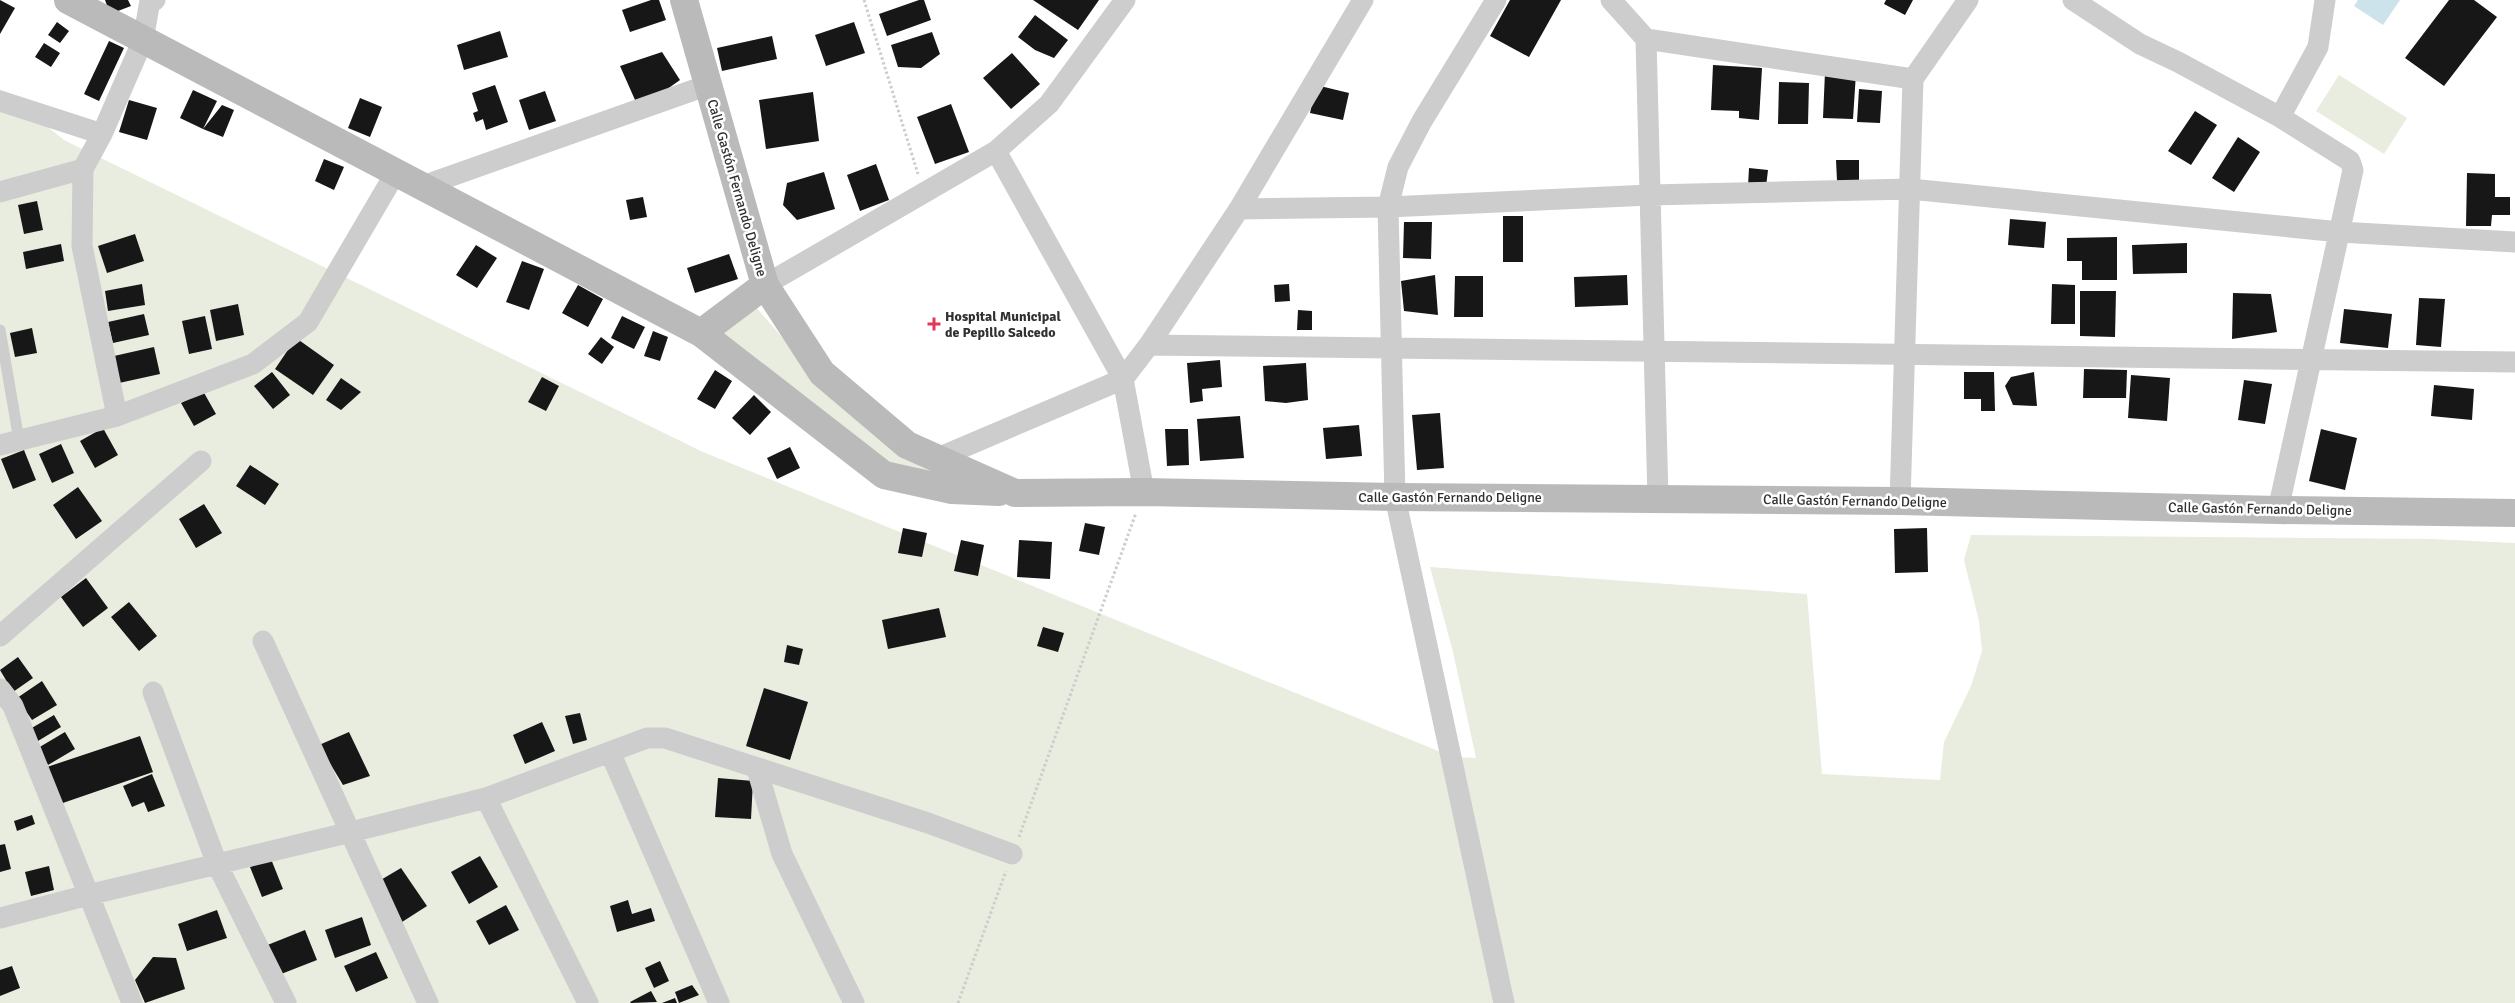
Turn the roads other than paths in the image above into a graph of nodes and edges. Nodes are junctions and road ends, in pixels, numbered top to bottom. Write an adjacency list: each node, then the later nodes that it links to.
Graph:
1 (68, 0): 12 (street)
2 (151, 0): 12 (street)
3 (684, 0): 14 (street, Calle Gastón Fernando Deligne)
4 (1125, 0): 18 (street)
5 (1364, 0): 26 (street)
6 (1496, 0): 25 (street)
7 (1611, 0): 11 (street)
8 (1968, 0): 13 (street)
9 (2073, 0): 16 (street)
10 (2325, 0): 16 (street)
11 (1646, 39): 13 (street); 24 (street)
12 (143, 40): 17 (street); 20 (street)
13 (1913, 79): 22 (street)
14 (708, 84): 21 (street); 29 (street, Calle Gastón Fernando Deligne)
15 (0, 101): 17 (street)
16 (2280, 117): 27 (street)
17 (102, 134): 19 (street)
18 (996, 151): 29 (street); 38 (street)
19 (83, 169): 23 (street); 39 (street)
20 (396, 172): 21 (street); 39 (street)
21 (423, 186): 31 (street)
22 (1910, 189): 24 (street); 27 (street); 35 (street)
23 (0, 192)
24 (1650, 195): 25 (street); 34 (street)
25 (1388, 207): 26 (street); 33 (street)
26 (1239, 209): 32 (street)
27 (2340, 232): 28 (street); 36 (street)
28 (2515, 242)
29 (765, 285): 31 (street); 41 (street, Calle Gastón Fernando Deligne)
30 (0, 330): 40 (lane)
31 (701, 333): 44 (street)
32 (1149, 345): 33 (street); 38 (street)
33 (1391, 348): 34 (street); 45 (street)
34 (1654, 351): 35 (street); 46 (street)
35 (1905, 354): 36 (street); 47 (street)
36 (2312, 359): 37 (street); 48 (street)
37 (2515, 362)
38 (1123, 379): 41 (street); 43 (street)
39 (117, 416): 40 (street)
40 (10, 442)
41 (938, 458): 44 (street, Calle Gastón Fernando Deligne)
42 (201, 461): 50 (street)
43 (1144, 492): 44 (street, Calle Gastón Fernando Deligne); 45 (street, Calle Gastón Fernando Deligne)
44 (1015, 493)
45 (1395, 498): 46 (street, Calle Gastón Fernando Deligne); 68 (street)
46 (1658, 498): 47 (street, Calle Gastón Fernando Deligne)
47 (1900, 501): 48 (street, Calle Gastón Fernando Deligne)
48 (2278, 510): 49 (street, Calle Gastón Fernando Deligne)
49 (2515, 513)
50 (0, 636)
51 (263, 641): 57 (street)
52 (0, 689): 60 (street)
53 (153, 692): 59 (street)
54 (610, 752): 55 (street); 56 (street); 66 (street)
55 (757, 769): 58 (street); 67 (street)
56 (486, 798): 57 (street); 65 (street)
57 (351, 832): 59 (street); 64 (street)
58 (1012, 854)
59 (216, 864): 60 (street); 63 (street)
60 (88, 894): 61 (street); 62 (street)
61 (0, 918)
62 (132, 1003)
63 (286, 1003)
64 (428, 1003)
65 (588, 1003)
66 (719, 1003)
67 (854, 1003)
68 (1504, 1003)

